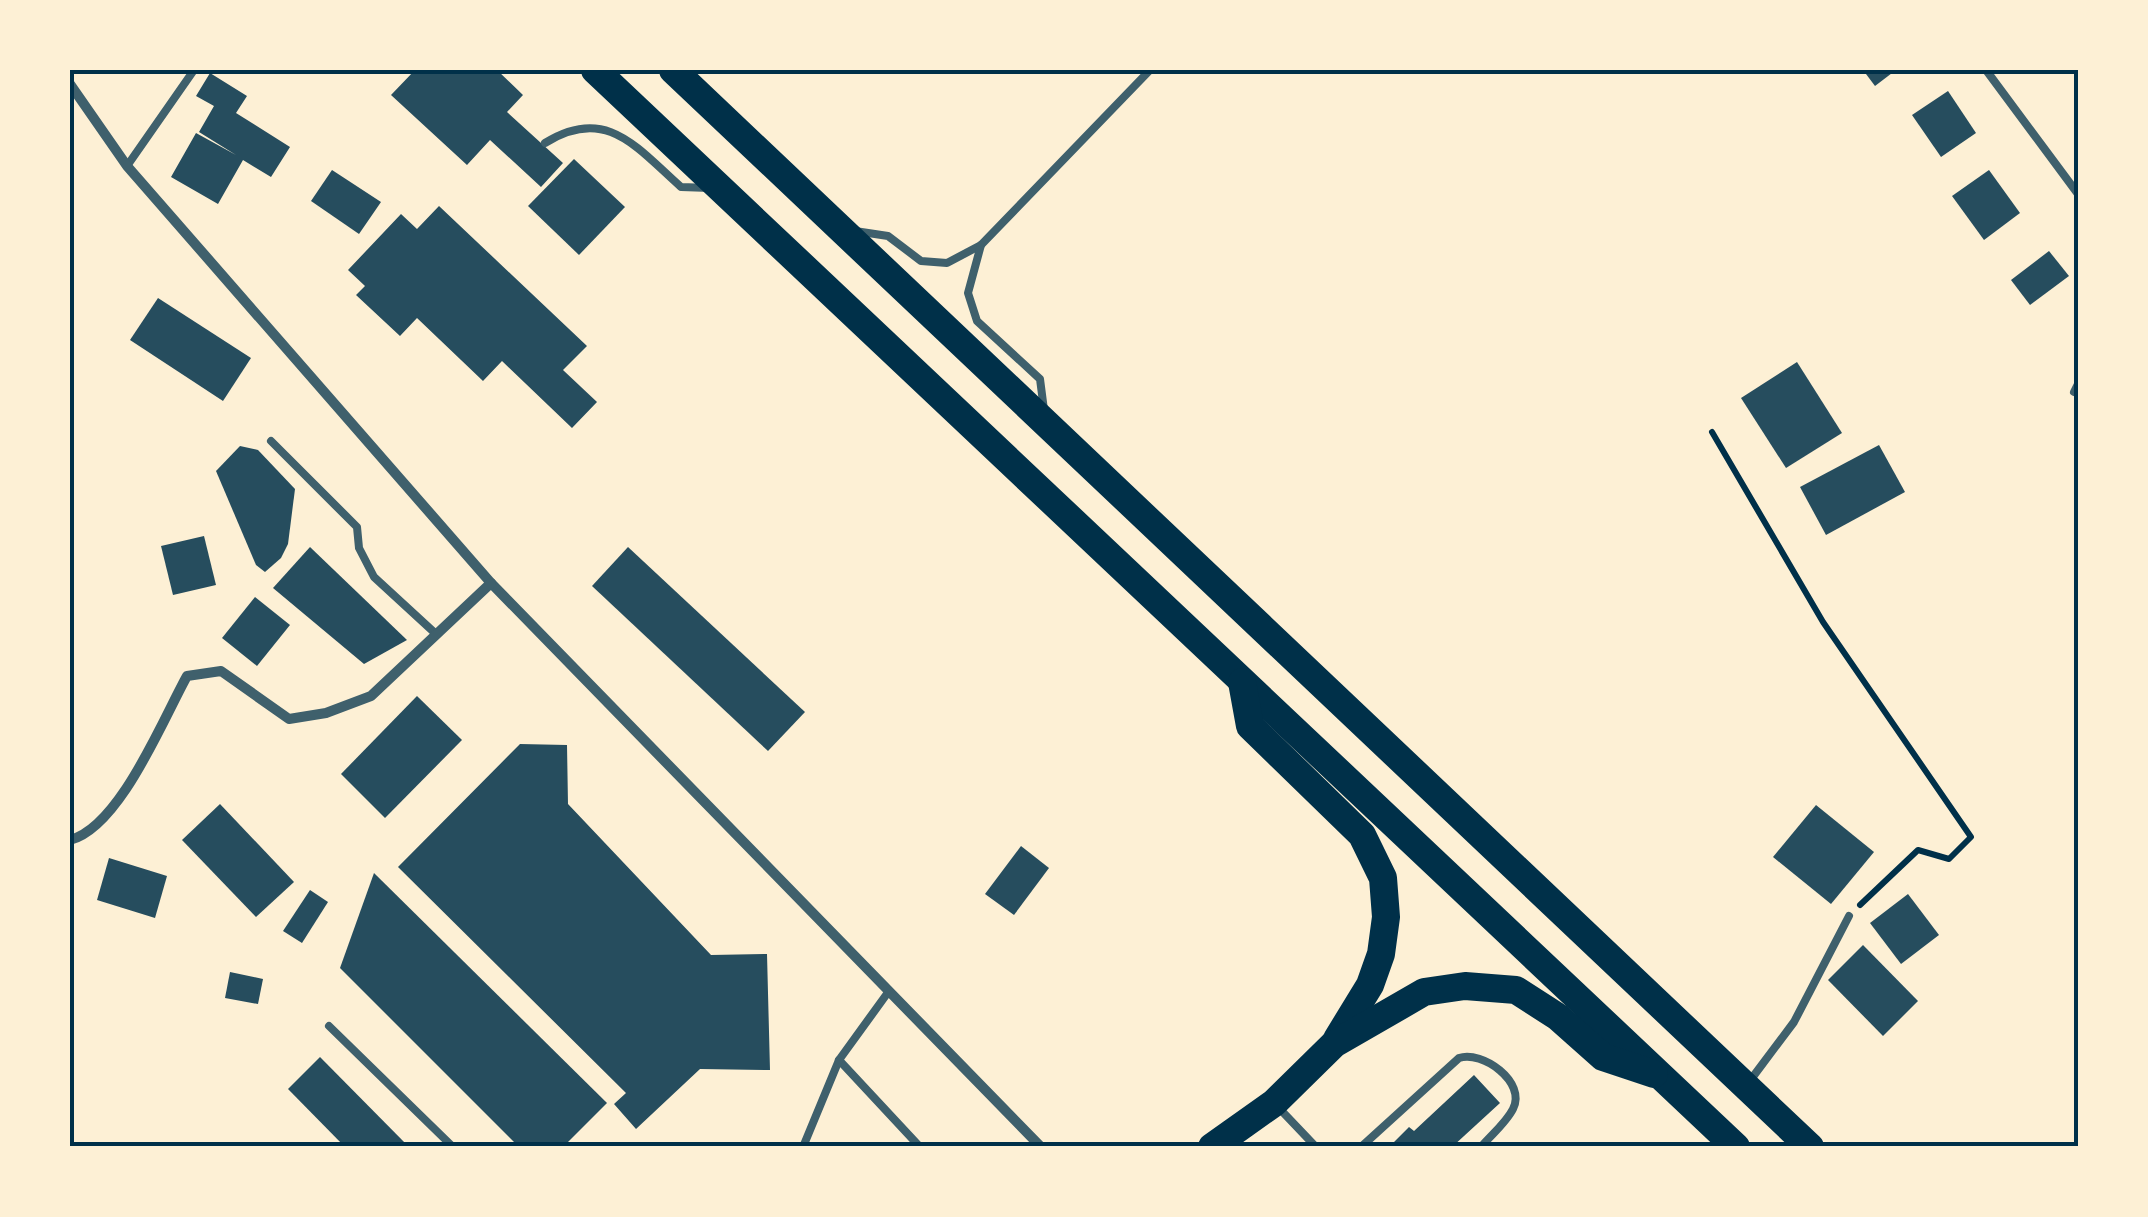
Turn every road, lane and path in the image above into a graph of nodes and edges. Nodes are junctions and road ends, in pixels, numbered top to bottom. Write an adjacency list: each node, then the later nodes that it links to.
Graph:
1 (194, 70): 8 (lane)
2 (596, 70): 9 (highway)
3 (673, 70): 11 (highway)
4 (1150, 70): 12 (lane)
5 (1986, 70): 10 (lane)
6 (70, 84): 8 (street)
7 (544, 143): 9 (lane)
8 (127, 166): 16 (street)
9 (720, 188): 18 (highway)
10 (2078, 194)
11 (841, 229): 12 (lane); 13 (highway)
12 (981, 245): 13 (lane)
13 (1046, 422): 26 (highway)
14 (1712, 432): 20 (path)
15 (271, 442): 17 (lane)
16 (492, 583): 17 (street); 21 (street)
17 (436, 634): 19 (street)
18 (1242, 682): 23 (highway); 25 (highway)
19 (70, 840)
20 (1849, 916): 26 (lane)
21 (889, 991): 24 (lane); 28 (street)
22 (329, 1026): 29 (lane)
23 (1334, 1044): 25 (highway); 27 (highway)
24 (838, 1060): 30 (lane); 31 (lane)
25 (1660, 1076): 37 (highway)
26 (1746, 1086): 38 (highway)
27 (1274, 1103): 32 (highway); 33 (highway); 34 (lane)
28 (1041, 1145)
29 (453, 1147)
30 (802, 1147)
31 (920, 1147)
32 (1212, 1147)
33 (1244, 1147)
34 (1316, 1147)
35 (1362, 1147): 36 (lane)
36 (1480, 1147)
37 (1736, 1147)
38 (1810, 1147)

